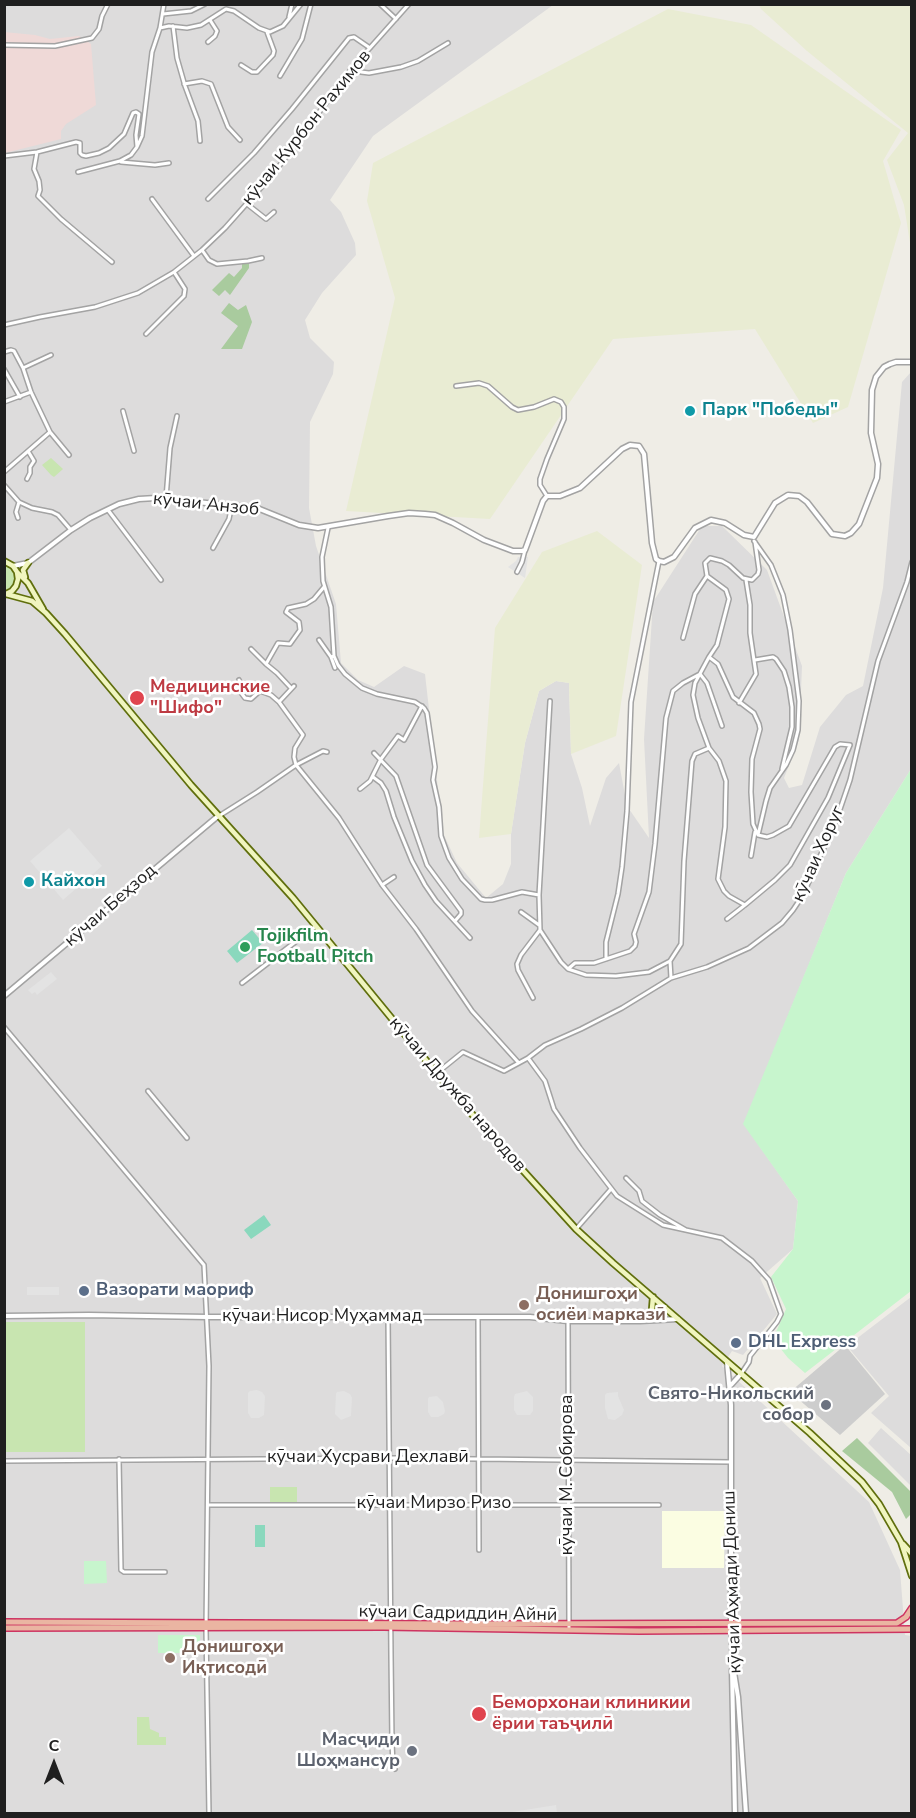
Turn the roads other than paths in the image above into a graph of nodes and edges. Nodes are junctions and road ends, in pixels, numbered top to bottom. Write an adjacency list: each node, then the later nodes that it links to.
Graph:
1 (108, 4): 18 (street)
2 (164, 4): 9 (street)
3 (205, 4): 9 (street)
4 (292, 4): 10 (street)
5 (301, 4): 10 (street)
6 (311, 4): 22 (street)
7 (380, 4): 11 (street)
8 (409, 4): 11 (street, кӯчаи Курбон Рахимов)
9 (163, 14): 14 (street)
10 (289, 19): 15 (street)
11 (396, 19): 19 (street, кӯчаи Курбон Рахимов)
12 (210, 20): 13 (street); 15 (street); 16 (street)
13 (173, 26): 14 (street); 23 (street)
14 (160, 28): 26 (street)
15 (267, 32): 20 (street)
16 (208, 42)
17 (448, 44): 21 (street)
18 (4, 45)
19 (370, 48): 21 (street, кӯчаи Курбон Рахимов); 32 (street)
20 (241, 65)
21 (352, 68): 34 (street, кӯчаи Курбон Рахимов)
22 (280, 76)
23 (184, 84): 24 (street); 25 (street)
24 (240, 140)
25 (200, 141)
26 (137, 147): 27 (street); 29 (street)
27 (36, 152): 28 (street); 39 (street)
28 (4, 156)
29 (120, 161): 30 (street); 31 (street)
30 (169, 163)
31 (78, 172)
32 (208, 199)
33 (152, 200): 37 (street)
34 (247, 204): 35 (street); 36 (street, кӯчаи Курбон Рахимов)
35 (274, 212)
36 (202, 250): 37 (street, кӯчаи Курбон Рахимов); 38 (street)
37 (194, 256): 40 (street, кӯчаи Курбон Рахимов)
38 (262, 258)
39 (112, 262)
40 (174, 272): 41 (street, кӯчаи Курбон Рахимов); 42 (street)
41 (4, 326)
42 (146, 333)
43 (4, 352): 46 (street)
44 (51, 355): 46 (street)
45 (912, 362): 69 (street)
46 (23, 368): 49 (street)
47 (4, 369): 50 (street)
48 (456, 386): 61 (street)
49 (30, 393): 50 (street); 54 (street)
50 (20, 397): 51 (street)
51 (4, 402)
52 (123, 411): 56 (street)
53 (177, 416): 62 (street)
54 (50, 432): 55 (street); 57 (street)
55 (28, 451): 58 (street); 59 (street)
56 (134, 451)
57 (69, 455)
58 (4, 472)
59 (27, 479)
60 (4, 485): 63 (street)
61 (548, 496): 71 (street); 73 (street)
62 (165, 498): 64 (street, кӯчаи Анзоб); 65 (street, кӯчаи Анзоб)
63 (19, 502): 66 (street); 68 (street)
64 (226, 504): 67 (street, кӯчаи Анзоб); 70 (street)
65 (108, 509): 68 (street, кӯчаи Анзоб); 80 (street)
66 (18, 518)
67 (328, 528): 71 (street, кӯчаи Анзоб); 83 (street)
68 (70, 530): 75 (street, кӯчаи Анзоб)
69 (754, 539): 73 (street); 81 (street); 108 (street)
70 (213, 548)
71 (525, 550): 78 (street)
72 (4, 561): 76 (main road)
73 (659, 561): 125 (street)
74 (912, 562): 102 (street, кӯчаи Хоруг)
75 (27, 563): 76 (street); 82 (main road)
76 (13, 566): 77 (main road)
77 (17, 572): 82 (main road); 84 (main road)
78 (517, 572)
79 (707, 576): 81 (street); 86 (street); 90 (street)
80 (161, 580)
81 (746, 580): 91 (street)
82 (28, 583): 85 (main road)
83 (324, 587): 89 (street); 92 (street)
84 (5, 594): 85 (main road)
85 (46, 614): 111 (main road, кӯчаи Дружба народов)
86 (683, 638)
87 (319, 640): 89 (street)
88 (251, 648): 92 (street)
89 (333, 657): 93 (street); 99 (street)
90 (709, 657): 94 (street); 98 (street)
91 (755, 660): 98 (street); 108 (street)
92 (266, 664): 97 (street)
93 (335, 668)
94 (700, 674): 100 (street); 103 (street); 125 (street)
95 (239, 680): 97 (street)
96 (550, 701): 117 (street)
97 (279, 702): 107 (street)
98 (739, 703): 112 (street)
99 (422, 705): 106 (street); 117 (street)
100 (722, 726)
101 (850, 745): 102 (street); 113 (street); 118 (street)
102 (858, 747): 128 (street, кӯчаи Хоруг)
103 (709, 748): 118 (street); 126 (street)
104 (327, 752): 107 (street)
105 (374, 753): 106 (street)
106 (381, 759): 109 (street); 121 (street)
107 (296, 765): 111 (street); 116 (street)
108 (780, 774): 113 (street)
109 (373, 777): 110 (street); 121 (street)
110 (360, 789)
111 (218, 816): 122 (main road, кӯчаи Дружба народов); 130 (street, кӯчаи Беҳзод)
112 (755, 830): 113 (street); 114 (street)
113 (758, 835)
114 (751, 856)
115 (393, 876): 116 (street)
116 (382, 885): 134 (street)
117 (539, 896): 123 (street)
118 (745, 905): 120 (street)
119 (521, 912): 123 (street)
120 (727, 919)
121 (454, 921): 124 (street)
122 (316, 926): 129 (street); 135 (main road, кӯчаи Дружба народов)
123 (540, 927): 127 (street); 131 (street)
124 (470, 938)
125 (606, 959): 127 (street)
126 (670, 961): 127 (street); 128 (street)
127 (568, 969)
128 (670, 978): 133 (street, кӯчаи Хоруг)
129 (242, 982)
130 (4, 996)
131 (533, 998)
132 (4, 1027): 145 (street)
133 (528, 1058): 134 (street, кӯчаи Хоруг); 139 (street)
134 (518, 1062): 135 (street, кӯчаи Хоруг)
135 (436, 1074): 140 (main road, кӯчаи Дружба народов)
136 (148, 1091): 137 (street)
137 (188, 1138)
138 (626, 1178): 141 (street)
139 (611, 1189): 140 (street); 141 (street)
140 (576, 1229): 142 (main road, кӯчаи Дружба народов)
141 (687, 1230): 153 (street)
142 (653, 1297): 143 (main road, кӯчаи Дружба народов); 148 (main road)
143 (665, 1307): 148 (street, кӯчаи Нисор Муҳаммад); 149 (main road, кӯчаи Дружба народов)
144 (4, 1316): 145 (street, кӯчаи Нисор Муҳаммад)
145 (207, 1317): 146 (street, кӯчаи Нисор Муҳаммад); 158 (street)
146 (388, 1317): 147 (street, кӯчаи Нисор Муҳаммад); 155 (street)
147 (478, 1317): 150 (street, кӯчаи Нисор Муҳаммад); 156 (street)
148 (649, 1318): 151 (street, кӯчаи Нисор Муҳаммад)
149 (679, 1319): 151 (street, кӯчаи Нисор Муҳаммад); 152 (main road, кӯчаи Дружба народов)
150 (568, 1321): 151 (street, кӯчаи Нисор Муҳаммад); 159 (street, кӯчаи М. Собирова)
151 (640, 1321)
152 (727, 1362): 153 (main road, кӯчаи Дружба народов); 154 (street, кӯчаи Аҳмади Дониш)
153 (741, 1374): 154 (street); 167 (main road, кӯчаи Дружба народов)
154 (730, 1386): 161 (street, кӯчаи Аҳмади Дониш)
155 (389, 1458): 156 (street, кӯчаи Хусрави Дехлавӣ); 158 (street, кӯчаи Хусрави Дехлавӣ); 162 (street)
156 (478, 1458): 159 (street, кӯчаи Хусрави Дехлавӣ); 164 (street)
157 (119, 1459): 158 (street, кӯчаи Хусрави Дехлавӣ); 160 (street, кӯчаи Хусрави Дехлавӣ); 170 (street)
158 (208, 1459): 163 (street)
159 (568, 1459): 161 (street, кӯчаи Хусрави Дехлавӣ); 165 (street, кӯчаи М. Собирова)
160 (4, 1461)
161 (731, 1462): 174 (street, кӯчаи Аҳмади Дониш)
162 (389, 1504): 163 (street, кӯчаи Мирзо Ризо); 164 (street, кӯчаи Мирзо Ризо); 175 (street)
163 (208, 1505): 176 (street)
164 (479, 1505): 165 (street, кӯчаи Мирзо Ризо); 168 (street)
165 (568, 1505): 166 (street, кӯчаи Мирзо Ризо); 177 (street, кӯчаи М. Собирова)
166 (659, 1505)
167 (901, 1542): 169 (main road); 171 (main road)
168 (479, 1550)
169 (912, 1554)
170 (165, 1572)
171 (912, 1576)
172 (912, 1608): 174 (highway, кӯчаи Садриддин Айнӣ)
173 (4, 1622): 176 (highway, кӯчаи Садриддин Айнӣ)
174 (731, 1623): 177 (highway, кӯчаи Садриддин Айнӣ); 180 (street, кӯчаи Аҳмади Дониш)
175 (390, 1625): 176 (highway, кӯчаи Садриддин Айнӣ); 177 (highway, кӯчаи Садриддин Айнӣ); 182 (street)
176 (206, 1626): 178 (highway, кӯчаи Садриддин Айнӣ); 183 (street)
177 (569, 1627): 180 (highway, кӯчаи Садриддин Айнӣ)
178 (4, 1628)
179 (912, 1629): 180 (highway, кӯчаи Садриддин Айнӣ)
180 (731, 1631): 181 (street, кӯчаи Аҳмади Дониш)
181 (733, 1666): 184 (street); 185 (street, кӯчаи Аҳмади Дониш)
182 (395, 1769)
183 (209, 1814)
184 (735, 1814)
185 (746, 1814)

